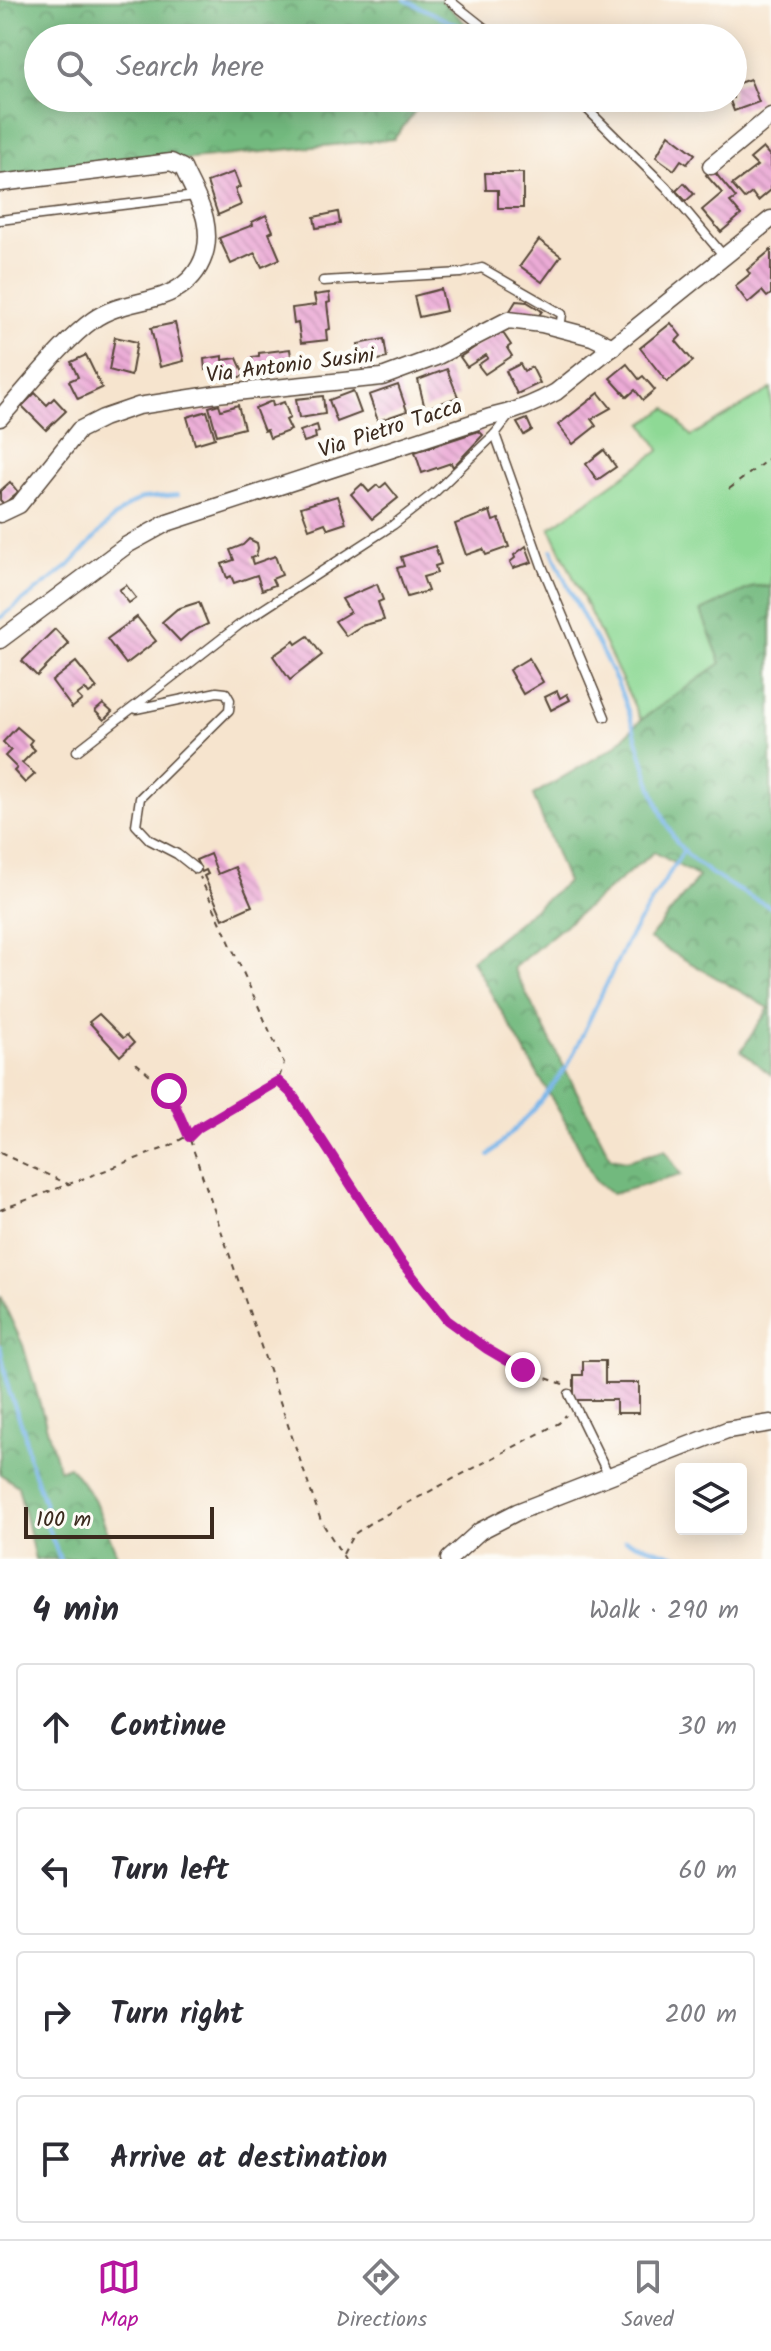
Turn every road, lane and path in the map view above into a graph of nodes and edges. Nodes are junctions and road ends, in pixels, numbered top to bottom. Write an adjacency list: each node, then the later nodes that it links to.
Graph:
1 (449, 0): 2 (lane)
2 (479, 24)
3 (590, 112): 10 (lane)
4 (771, 116): 5 (street)
5 (711, 166)
6 (0, 183): 7 (street)
7 (195, 196): 9 (lane); 15 (street)
8 (771, 219): 10 (street, Via Pietro Tacca)
9 (0, 220)
10 (723, 255): 13 (street, Via Pietro Tacca)
11 (323, 281): 12 (lane)
12 (560, 330): 13 (street, Via Antonio Susini); 19 (street, Via Antonio Susini)
13 (613, 347): 14 (street, Via Pietro Tacca)
14 (511, 412): 16 (lane); 20 (street, Via Pietro Tacca)
15 (0, 418)
16 (495, 434): 21 (lane); 22 (lane)
17 (771, 457): 18 (path)
18 (729, 489)
19 (0, 514)
20 (0, 640)
21 (132, 710): 23 (lane); 24 (lane)
22 (605, 717)
23 (77, 751)
24 (196, 869): 26 (path)
25 (136, 1063): 27 (path)
26 (278, 1081): 27 (path); 31 (path)
27 (189, 1137): 29 (path); 35 (path)
28 (0, 1153): 29 (path)
29 (68, 1184): 30 (path)
30 (0, 1210)
31 (563, 1377)
32 (569, 1394): 34 (lane); 35 (path)
33 (771, 1423): 34 (street)
34 (609, 1476): 37 (street)
35 (343, 1555): 36 (path)
36 (345, 1559)
37 (449, 1559)

